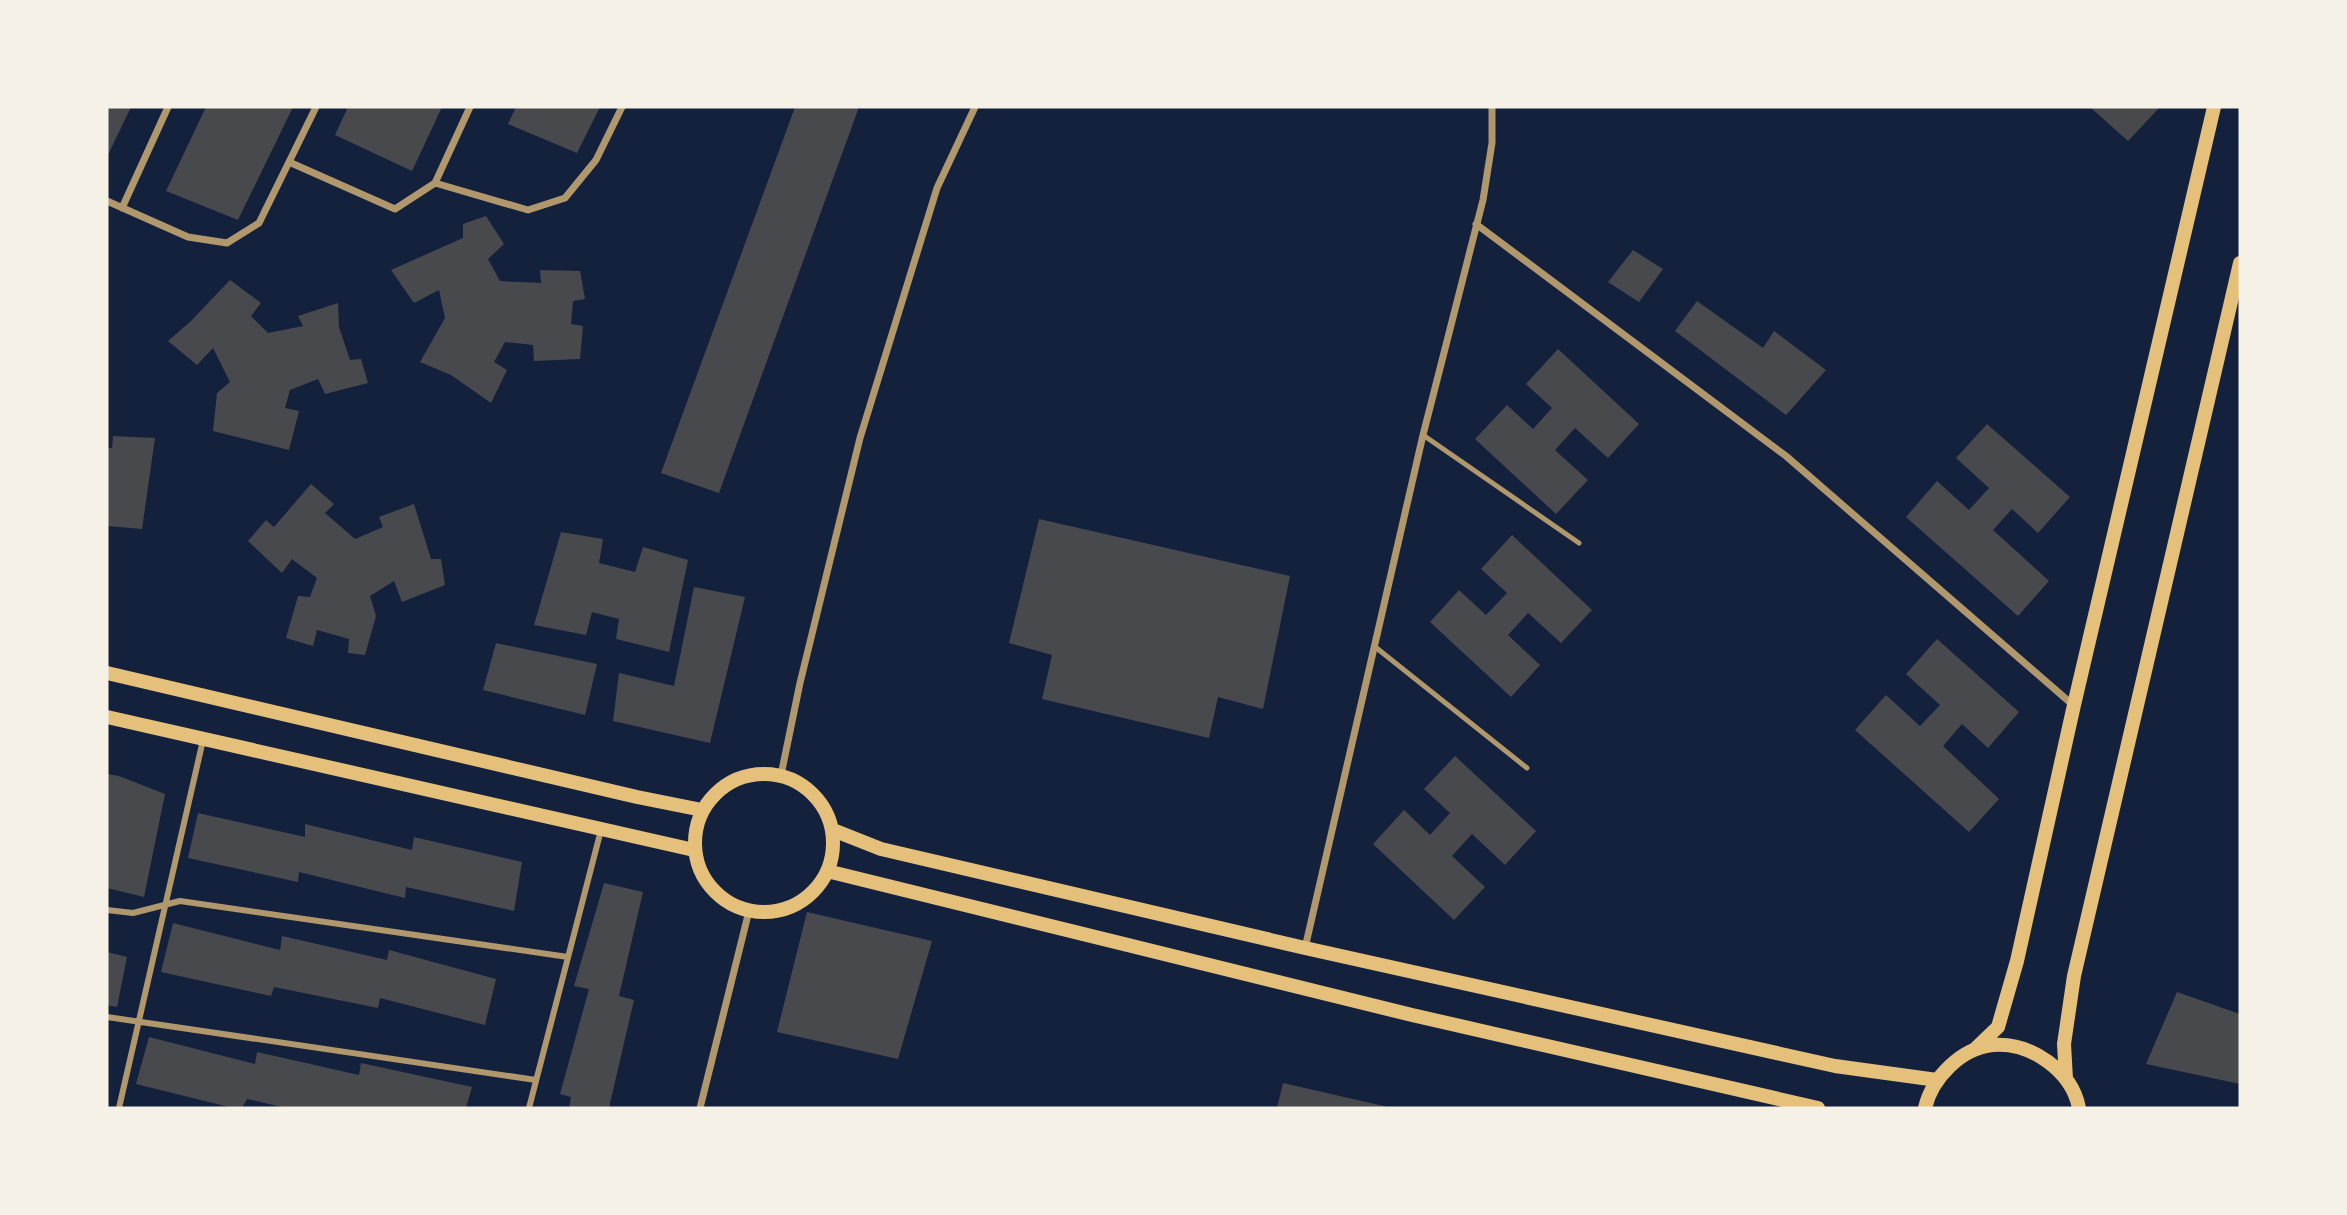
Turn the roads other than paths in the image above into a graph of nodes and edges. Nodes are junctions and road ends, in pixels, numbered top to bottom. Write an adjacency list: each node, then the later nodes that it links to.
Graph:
1 (168, 107): 11 (street)
2 (316, 107): 8 (street)
3 (470, 107): 9 (street)
4 (622, 107): 9 (street)
5 (975, 107): 22 (street)
6 (1492, 107): 12 (street)
7 (2214, 107): 18 (main road)
8 (289, 162): 9 (street); 11 (street)
9 (435, 183)
10 (107, 201): 11 (street)
11 (122, 208)
12 (1476, 224): 14 (street); 18 (street)
13 (2240, 263): 36 (main road)
14 (1423, 435): 15 (lane); 16 (street)
15 (1579, 543)
16 (1374, 646): 21 (lane); 31 (street)
17 (107, 673): 23 (main road)
18 (2074, 705): 35 (main road)
19 (107, 717): 20 (main road)
20 (204, 738): 24 (main road); 28 (street)
21 (1527, 768)
22 (781, 775): 23 (main road); 25 (main road)
23 (702, 810): 26 (main road)
24 (601, 828): 26 (main road); 32 (street)
25 (832, 830): 27 (main road); 31 (main road)
26 (694, 850): 30 (main road)
27 (827, 871): 30 (main road); 43 (main road)
28 (166, 904): 29 (street); 32 (street); 34 (street)
29 (107, 909)
30 (749, 911): 42 (street)
31 (1305, 948): 38 (main road)
32 (568, 957): 37 (street)
33 (107, 1017): 34 (street)
34 (139, 1023): 37 (street); 40 (street)
35 (1974, 1050): 36 (main road); 38 (main road)
36 (2066, 1079): 39 (main road)
37 (536, 1080): 41 (street)
38 (1937, 1080): 44 (main road)
39 (2082, 1107)
40 (118, 1108)
41 (529, 1108)
42 (700, 1108)
43 (1818, 1108)
44 (1925, 1108)

